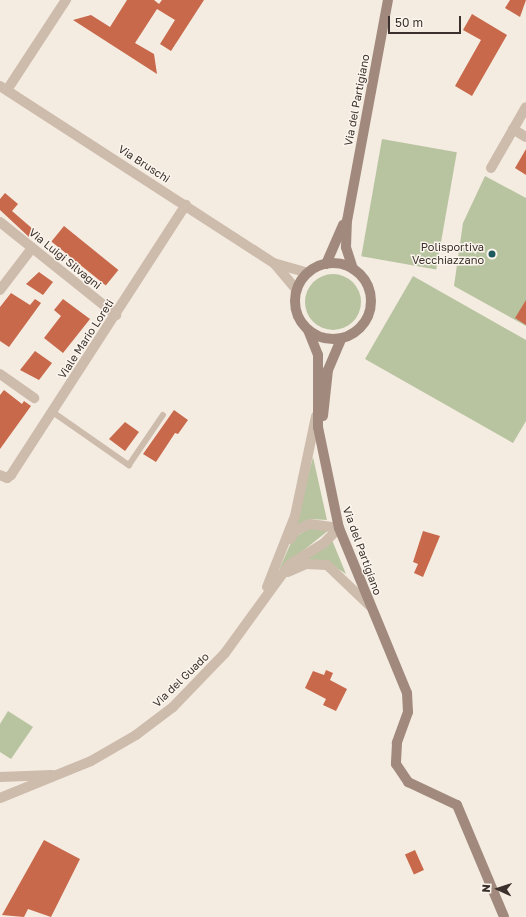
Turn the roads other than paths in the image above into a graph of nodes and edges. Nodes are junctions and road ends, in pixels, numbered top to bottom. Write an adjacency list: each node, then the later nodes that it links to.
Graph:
1 (66, 0): 3 (street)
2 (388, 0): 8 (main road, Via del Partigiano)
3 (4, 88): 9 (street, Via Bruschi)
4 (526, 107): 5 (street)
5 (513, 129): 6 (street); 7 (street)
6 (526, 137)
7 (491, 168)
8 (349, 204): 13 (main road, Via del Partigiano); 14 (main road, Via del Partigiano)
9 (186, 205): 12 (street, Via Bruschi); 18 (street, Viale Mario Loreti)
10 (0, 222): 11 (street, Via Luigi Silvagni)
11 (32, 248): 16 (street); 18 (street, Via Luigi Silvagni)
12 (274, 263): 15 (street, Via Bruschi); 17 (street, Via Bruschi)
13 (326, 264): 14 (main road); 15 (main road)
14 (353, 269): 20 (main road)
15 (308, 273): 17 (main road)
16 (0, 290)
17 (297, 290): 19 (main road)
18 (116, 315): 23 (street, Viale Mario Loreti)
19 (308, 330): 20 (main road); 24 (main road, Via del Partigiano)
20 (341, 339): 26 (main road, Via del Partigiano)
21 (0, 374): 22 (street)
22 (34, 398)
23 (53, 412): 25 (lane); 27 (street, Viale Mario Loreti)
24 (317, 413): 26 (main road, Via del Partigiano); 29 (street)
25 (163, 415)
26 (324, 456): 28 (main road, Via del Partigiano)
27 (0, 476)
28 (339, 528): 29 (street); 30 (street, Via del Guado); 32 (main road, Via del Partigiano)
29 (282, 551): 31 (street)
30 (278, 579): 31 (street, Via del Guado); 32 (street)
31 (263, 598): 33 (street, Via del Guado)
32 (370, 606): 36 (main road, Via del Partigiano)
33 (58, 775): 34 (street); 35 (street, Via del Guado)
34 (0, 777)
35 (0, 798)
36 (504, 917)

